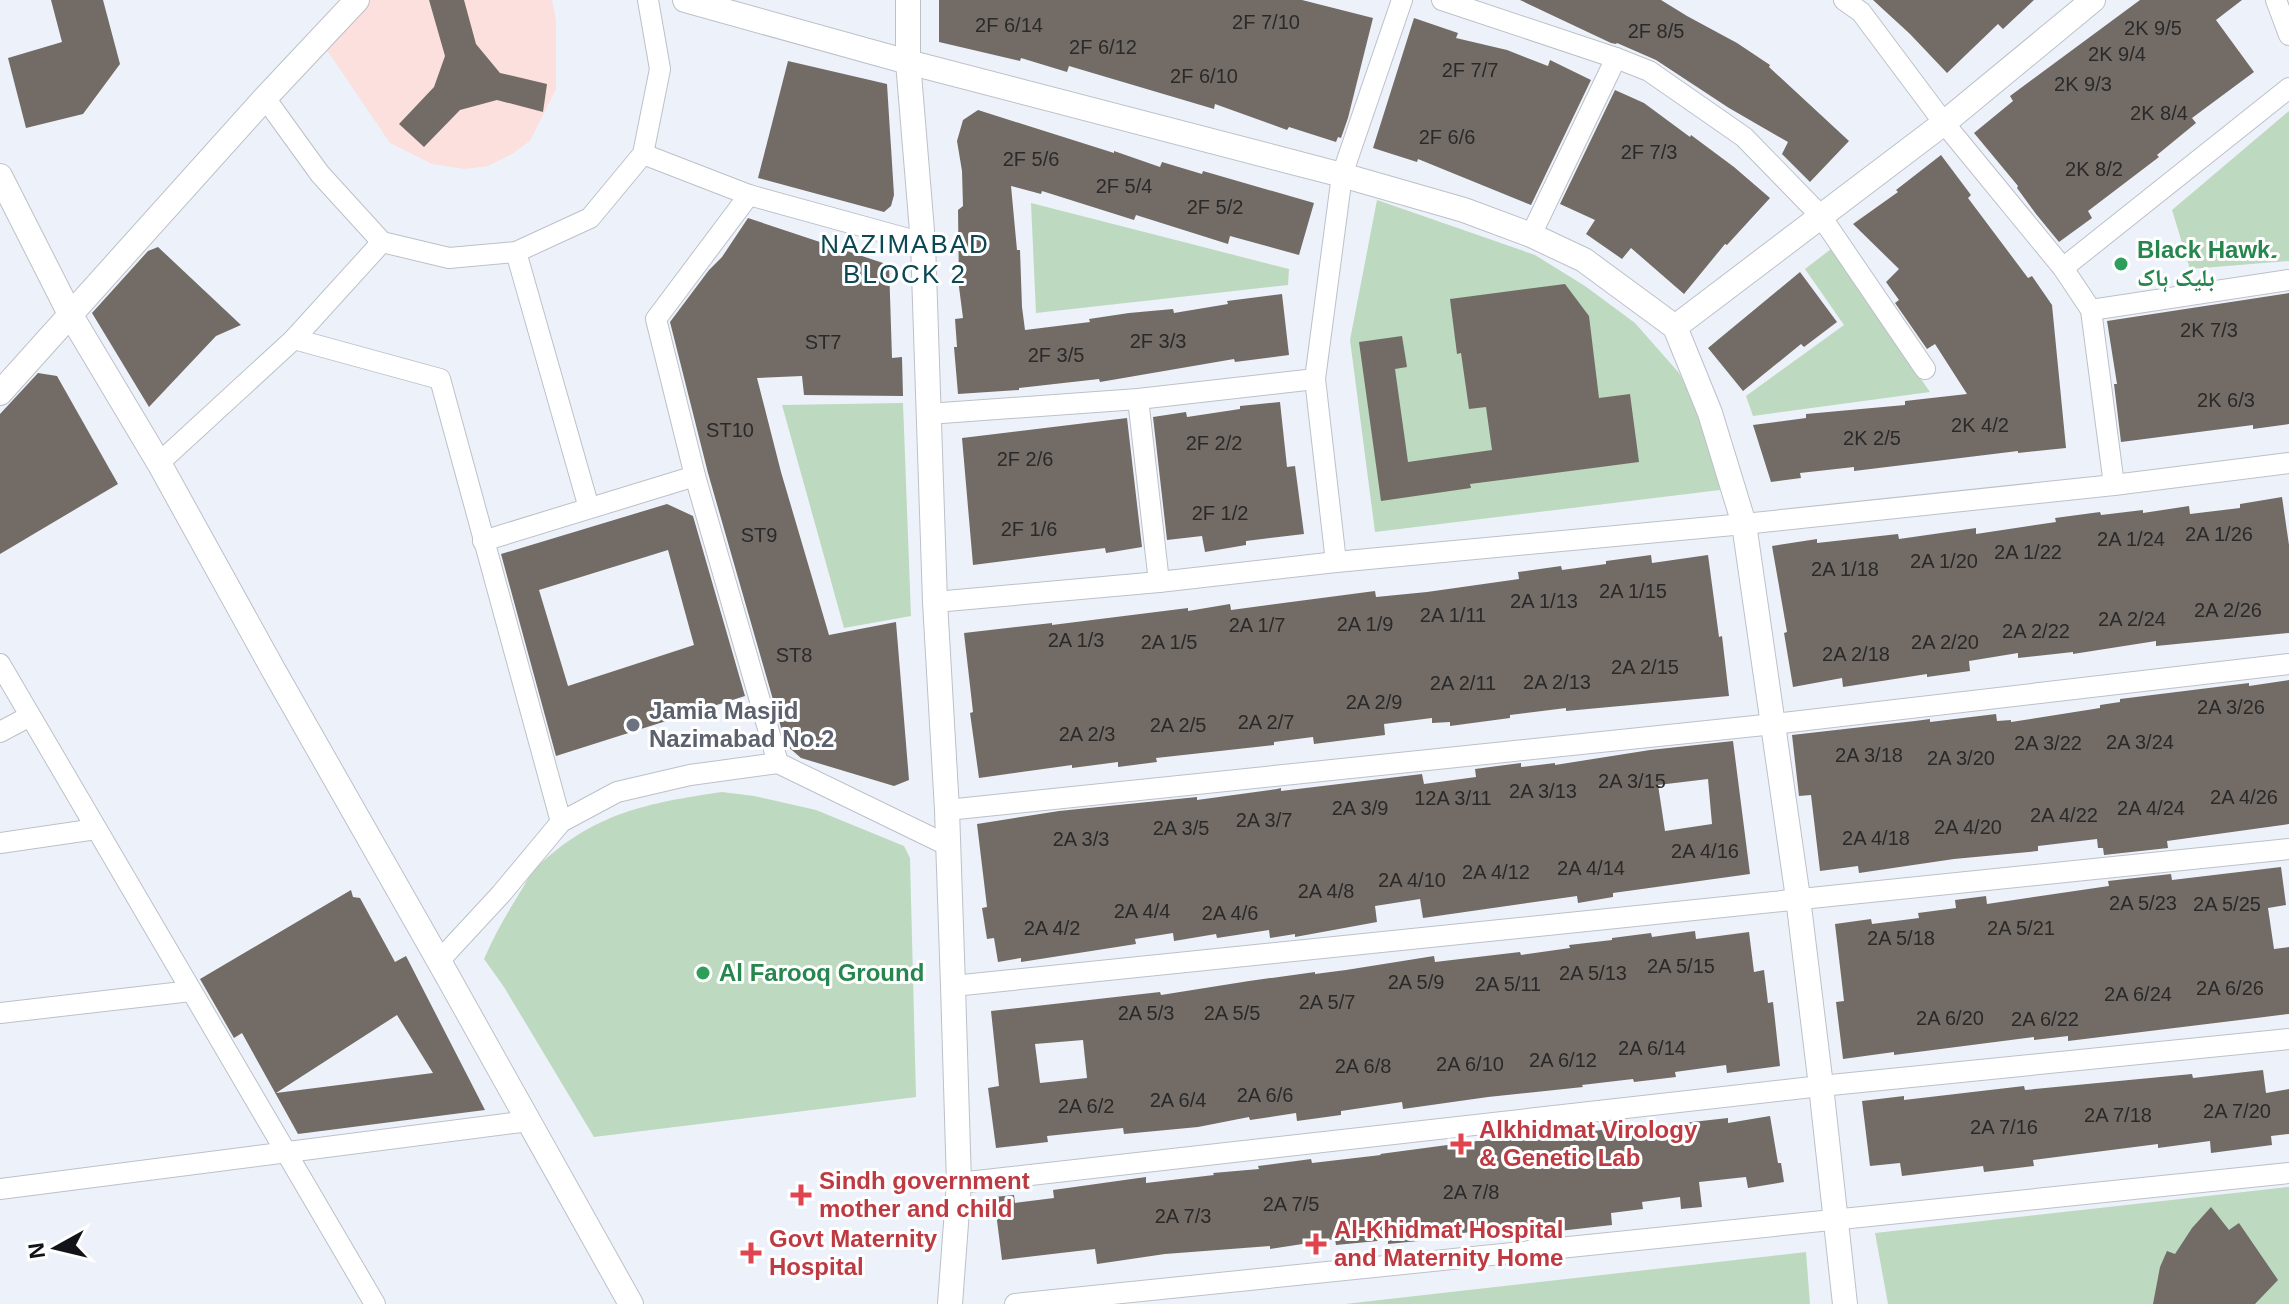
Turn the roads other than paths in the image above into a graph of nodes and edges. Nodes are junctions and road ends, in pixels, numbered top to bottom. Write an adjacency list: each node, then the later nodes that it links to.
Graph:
1 (357, 0): 14 (street)
2 (648, 0): 16 (street)
3 (685, 0): 12 (street)
4 (908, 0): 12 (street)
5 (1402, 0): 17 (street)
6 (1442, 0): 11 (street)
7 (1844, 0): 15 (street)
8 (2093, 0): 15 (street)
9 (2276, 0): 10 (street)
10 (2289, 35)
11 (1616, 58): 20 (street); 21 (street)
12 (908, 62): 17 (street); 23 (street)
13 (2289, 88): 25 (street)
14 (265, 98): 22 (street); 28 (street)
15 (1944, 123): 20 (street); 25 (street)
16 (643, 154): 19 (street); 24 (street)
17 (1342, 175): 21 (street); 32 (street)
18 (0, 176): 28 (street)
19 (749, 195): 23 (street); 38 (street)
20 (1820, 215): 29 (street); 31 (street)
21 (1531, 235): 29 (street)
22 (382, 242): 24 (street); 30 (street)
23 (923, 243): 35 (street)
24 (516, 252): 40 (street)
25 (2063, 268): 27 (street)
26 (2289, 280): 27 (street)
27 (2091, 310): 39 (street)
28 (70, 314): 33 (street); 36 (street)
29 (1675, 327): 41 (street)
30 (294, 339): 36 (street); 42 (street)
31 (1925, 369)
32 (1315, 379): 34 (street); 43 (street)
33 (0, 393)
34 (1138, 399): 35 (street); 44 (street)
35 (928, 414): 45 (street)
36 (159, 463): 59 (street)
37 (2289, 463): 39 (street)
38 (695, 476): 40 (street); 51 (street)
39 (2114, 485): 41 (street)
40 (589, 508): 42 (street)
41 (1744, 524): 43 (street); 49 (street)
42 (483, 541): 53 (street)
43 (1336, 562): 44 (street)
44 (1159, 582): 45 (street)
45 (935, 602): 52 (street)
46 (0, 664): 48 (street)
47 (2289, 664): 49 (street)
48 (30, 716): 50 (street); 54 (street)
49 (1774, 724): 52 (street); 58 (street)
50 (0, 732)
51 (778, 763): 53 (street); 56 (street)
52 (947, 810): 56 (street)
53 (561, 822): 59 (street)
54 (96, 829): 55 (street); 61 (street)
55 (0, 843)
56 (947, 845): 60 (street)
57 (2289, 849): 58 (street)
58 (1798, 898): 60 (street); 64 (street)
59 (439, 961): 65 (street)
60 (953, 986): 68 (street)
61 (191, 991): 62 (street); 66 (street)
62 (0, 1013)
63 (2289, 1039): 64 (street)
64 (1821, 1086): 68 (street); 70 (street)
65 (529, 1121): 66 (street); 72 (street)
66 (285, 1153): 69 (street); 71 (street)
67 (2289, 1173): 70 (street)
68 (959, 1183): 73 (street)
69 (0, 1189)
70 (1835, 1220): 74 (street); 75 (street)
71 (375, 1304)
72 (631, 1304)
73 (950, 1304)
74 (1015, 1304)
75 (1845, 1304)

